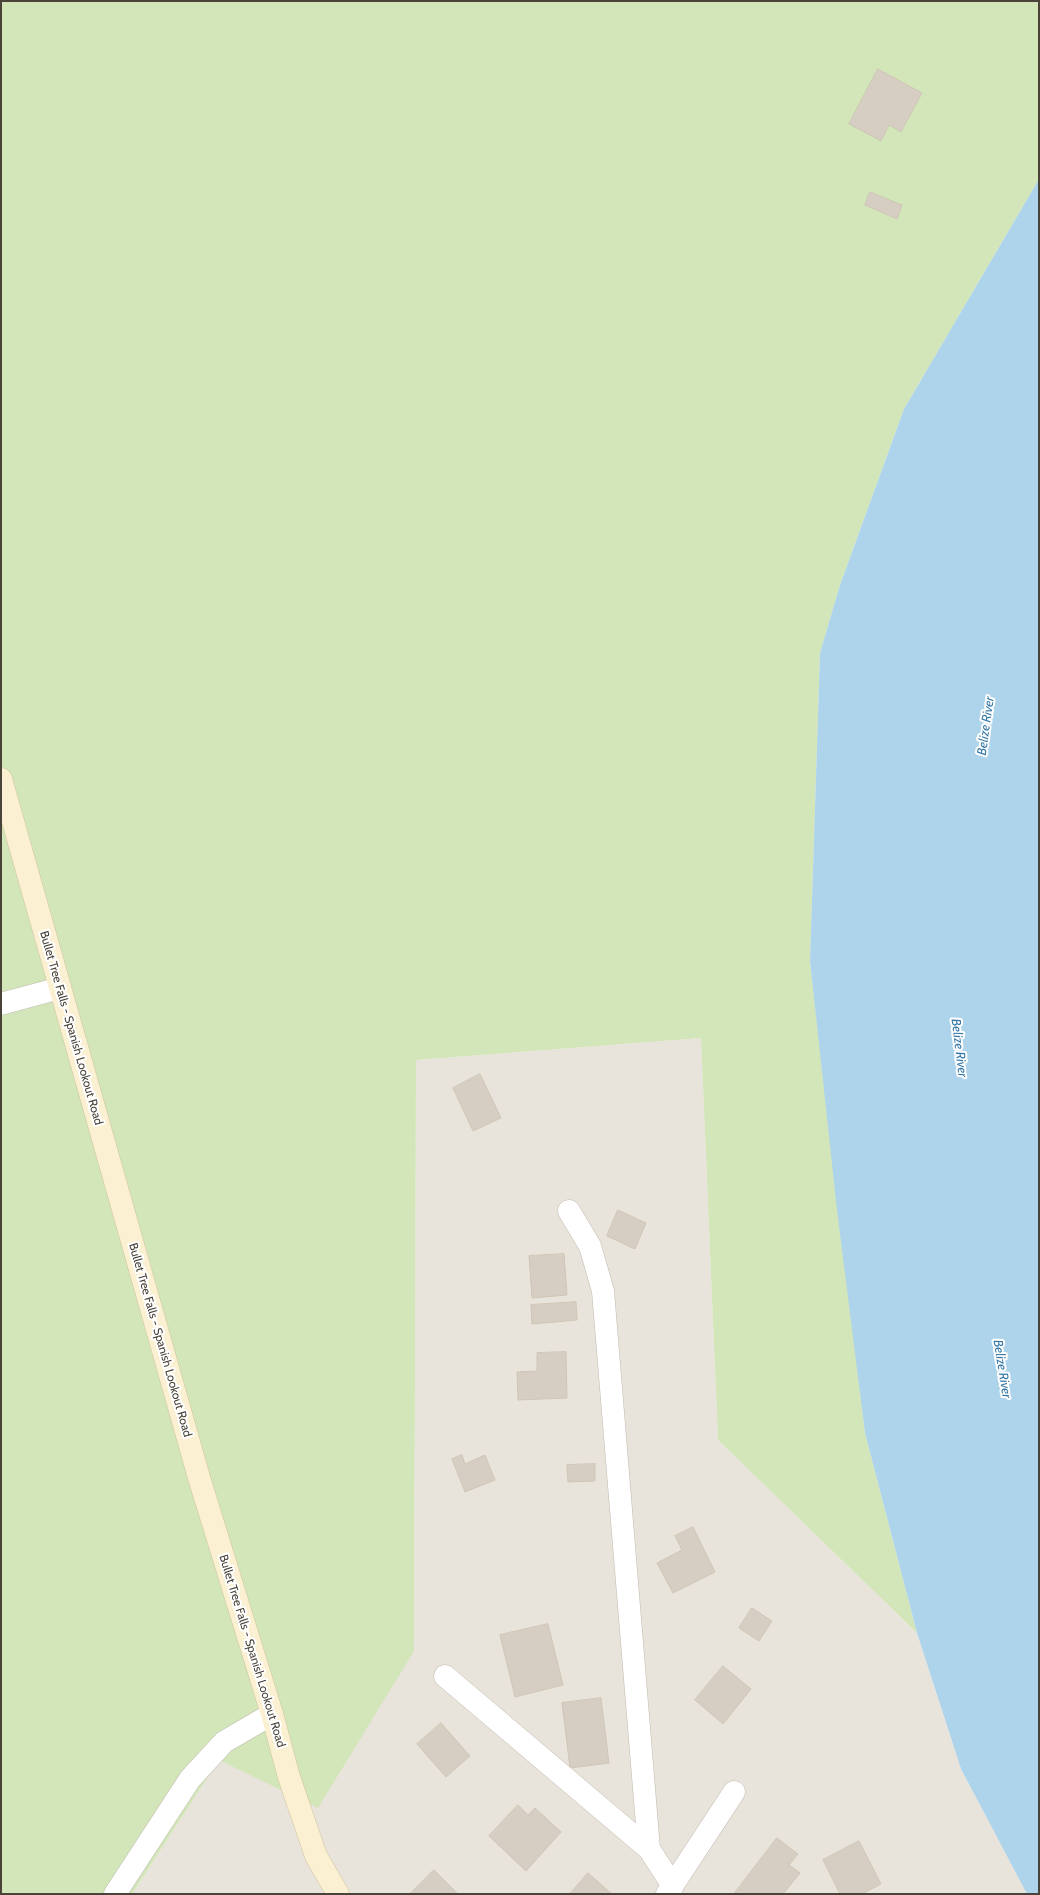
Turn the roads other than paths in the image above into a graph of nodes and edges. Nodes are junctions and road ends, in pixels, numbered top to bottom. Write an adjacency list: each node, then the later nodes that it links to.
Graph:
1 (1, 779): 2 (main road, Bullet Tree Falls - Spanish Lookout Road)
2 (60, 988): 3 (street); 6 (main road, Bullet Tree Falls - Spanish Lookout Road)
3 (1, 1004)
4 (569, 1211): 8 (street)
5 (445, 1676): 8 (street)
6 (272, 1714): 10 (street); 11 (main road, Bullet Tree Falls - Spanish Lookout Road)
7 (734, 1792): 9 (street)
8 (649, 1849): 9 (street)
9 (670, 1890)
10 (115, 1894)
11 (338, 1894)

